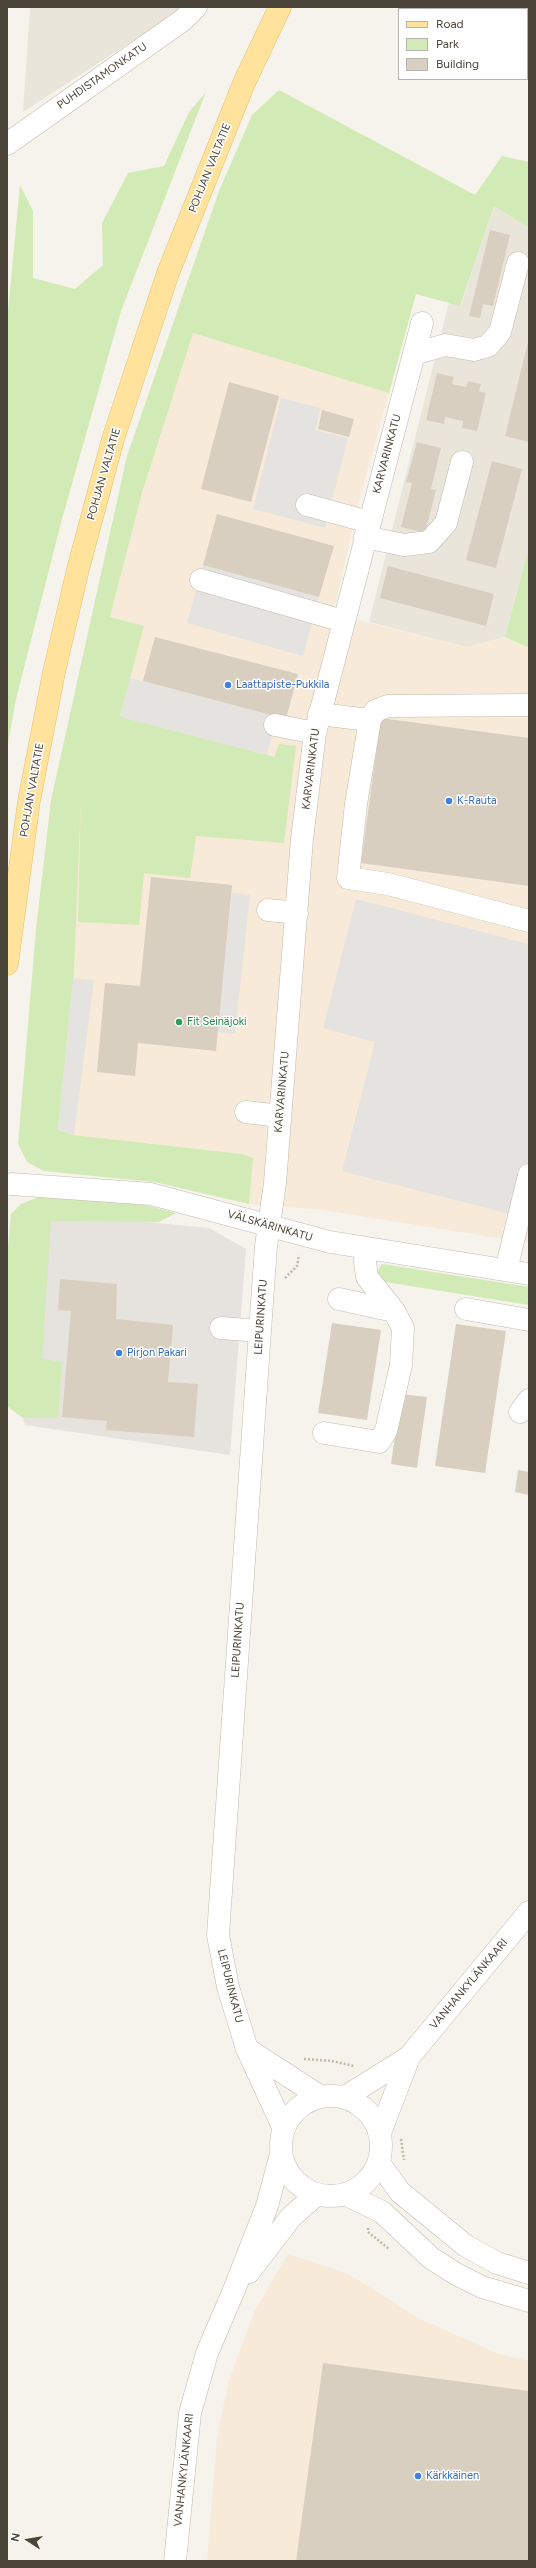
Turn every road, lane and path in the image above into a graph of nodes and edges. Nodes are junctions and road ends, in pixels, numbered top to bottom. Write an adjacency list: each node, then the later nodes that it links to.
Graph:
1 (196, 7): 3 (street, PUHDISTAMONKATU)
2 (280, 7): 19 (main road, POHJAN VALTATIE)
3 (7, 144)
4 (518, 263): 6 (street)
5 (422, 323): 6 (street, KARVARINKATU)
6 (414, 354): 9 (street, KARVARINKATU)
7 (462, 462): 9 (street)
8 (307, 505): 9 (street)
9 (367, 529): 11 (street, KARVARINKATU)
10 (201, 580): 11 (street)
11 (343, 621): 14 (street, KARVARINKATU)
12 (529, 705): 13 (street)
13 (370, 720): 14 (street); 18 (street)
14 (317, 724): 15 (street); 17 (street, KARVARINKATU)
15 (275, 725)
16 (268, 910): 17 (street)
17 (297, 913): 21 (street, KARVARINKATU)
18 (529, 921)
19 (7, 964)
20 (246, 1112): 21 (street)
21 (280, 1116): 24 (street, KARVARINKATU)
22 (529, 1175): 27 (street)
23 (11, 1184): 24 (street, VÄLSKÄRINKATU)
24 (269, 1227): 25 (street, VÄLSKÄRINKATU); 35 (street, LEIPURINKATU)
25 (302, 1236): 26 (street, VÄLSKÄRINKATU); 29 (path)
26 (368, 1249): 27 (street, VÄLSKÄRINKATU); 32 (street)
27 (506, 1270): 28 (street, VÄLSKÄRINKATU)
28 (529, 1274)
29 (283, 1284)
30 (339, 1300): 32 (street)
31 (466, 1309): 33 (street)
32 (394, 1311): 36 (street)
33 (529, 1320)
34 (221, 1328): 35 (street)
35 (260, 1331): 38 (street, LEIPURINKATU)
36 (324, 1432)
37 (529, 1912): 40 (street, VANHANKYLÄNKAARI)
38 (247, 2049): 42 (street); 44 (street, LEIPURINKATU)
39 (301, 2057): 41 (path)
40 (409, 2057): 41 (street, VANHANKYLÄNKAARI); 45 (street, VANHANKYLÄNKAARI)
41 (372, 2081): 43 (street, VANHANKYLÄNKAARI)
42 (321, 2096): 43 (street); 44 (street)
43 (345, 2097): 45 (street)
44 (284, 2129): 46 (street)
45 (390, 2133): 47 (street); 48 (path)
46 (281, 2154): 49 (street); 54 (street, VANHANKYLÄNKAARI)
47 (379, 2163): 48 (street); 50 (street)
48 (400, 2192): 53 (street)
49 (316, 2195): 50 (street); 54 (street, VANHANKYLÄNKAARI)
50 (347, 2195): 51 (street)
51 (382, 2212): 52 (path); 55 (street)
52 (392, 2251)
53 (529, 2272)
54 (234, 2290): 56 (street, VANHANKYLÄNKAARI)
55 (529, 2301)
56 (175, 2561)

